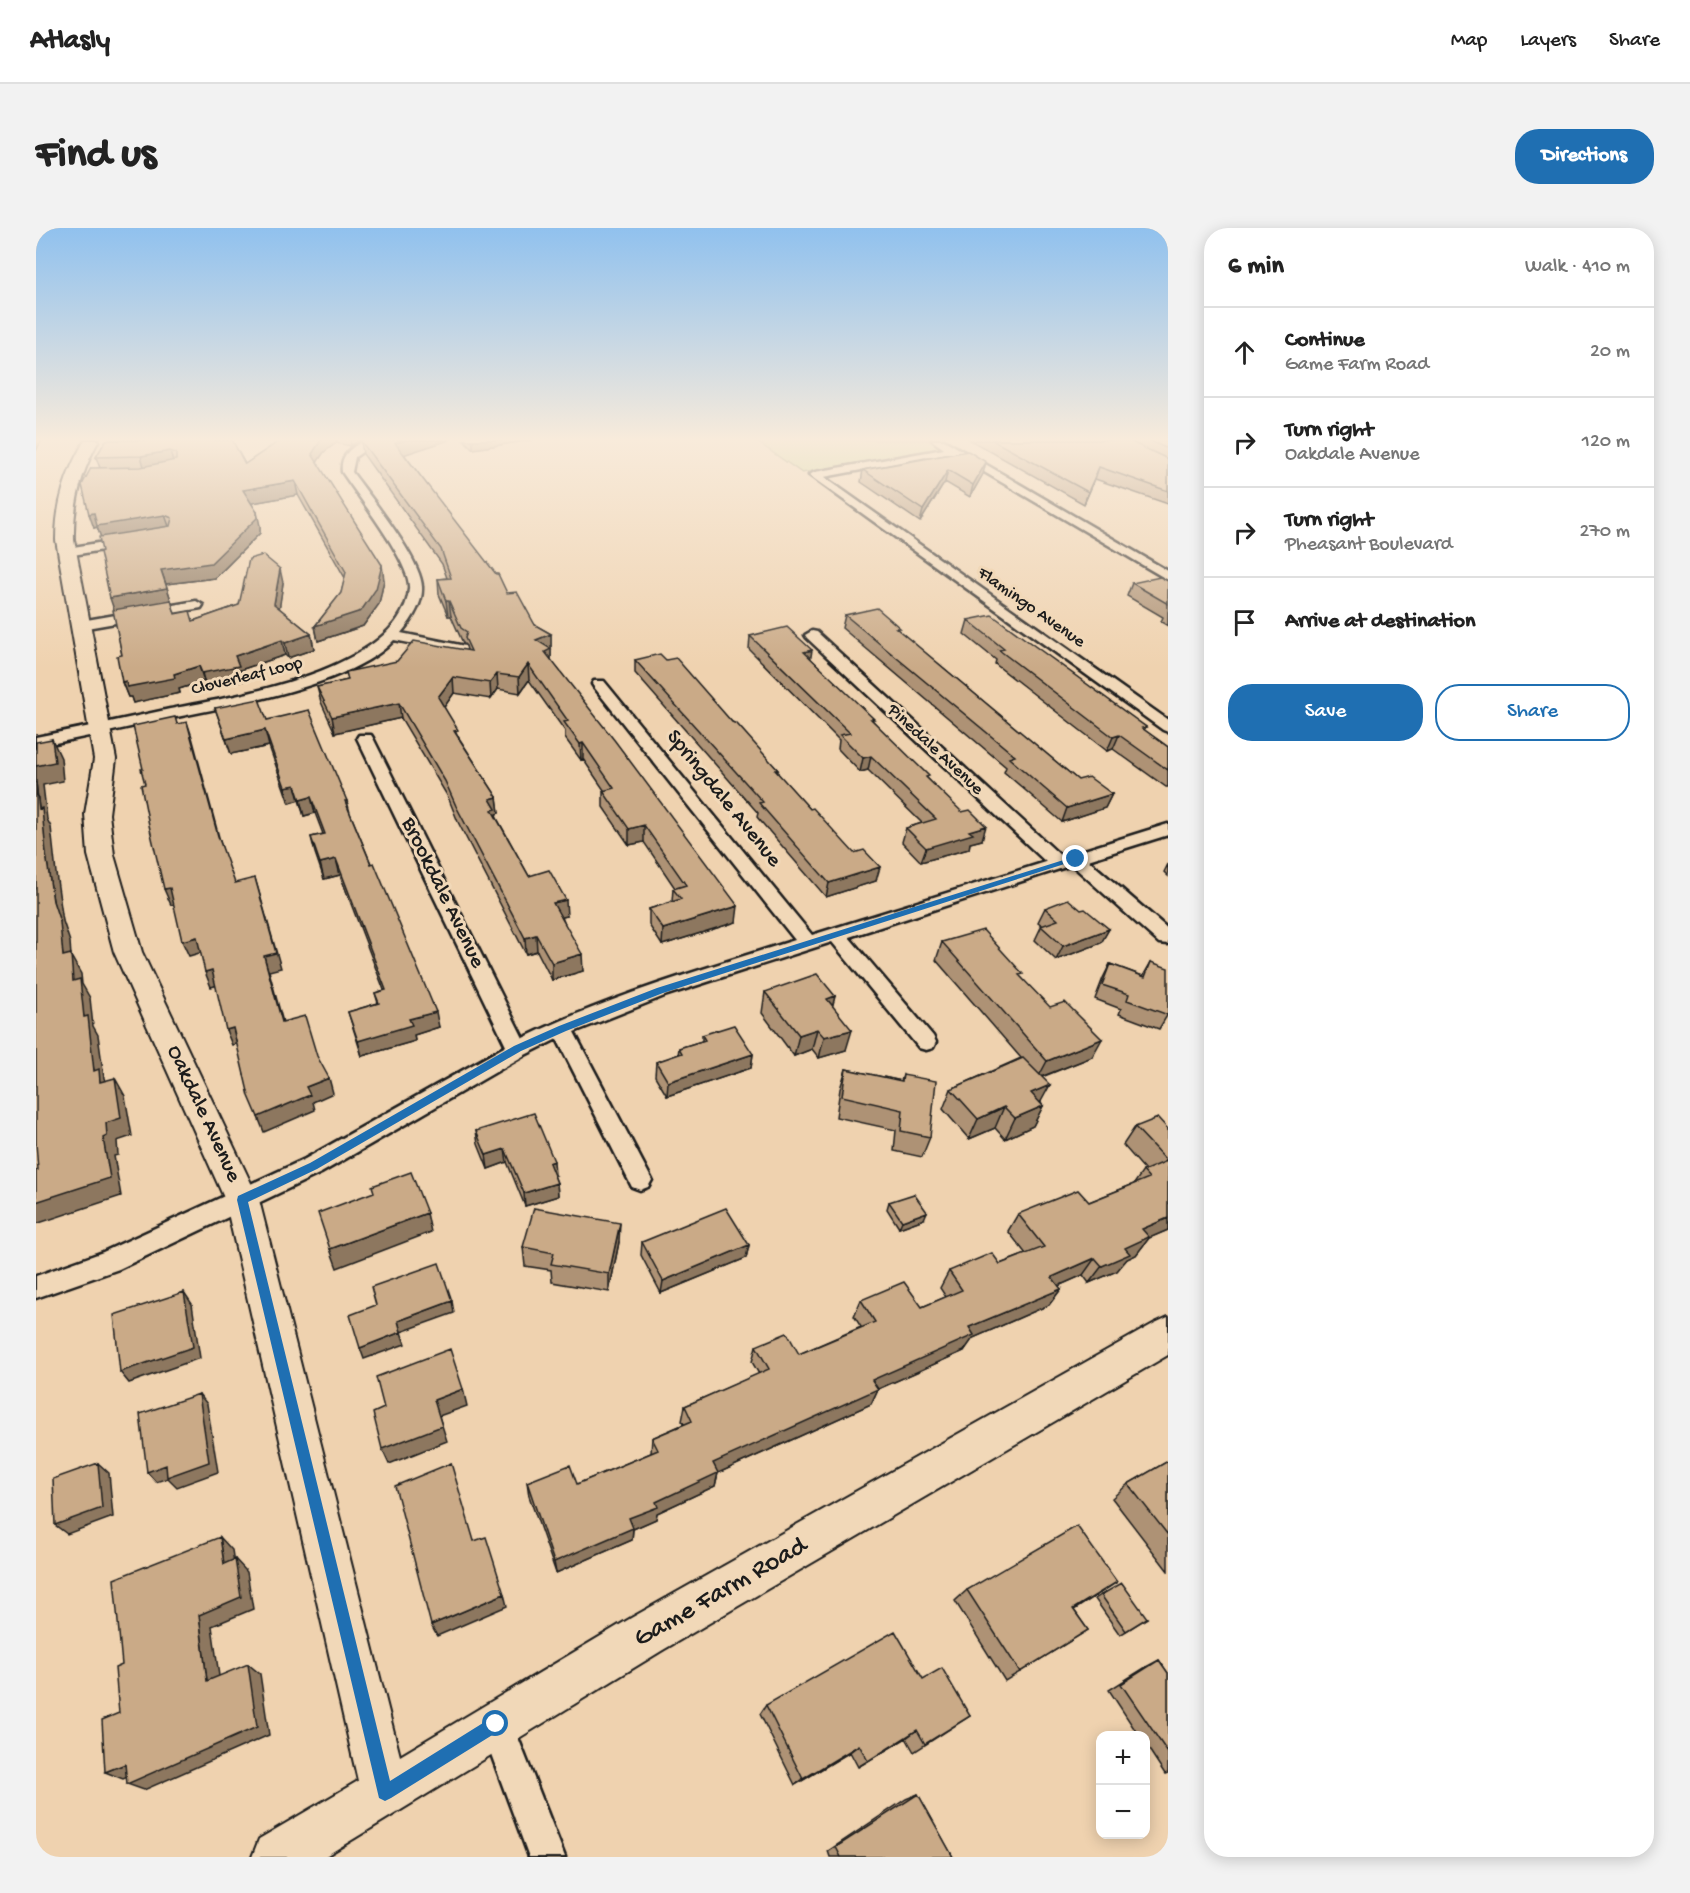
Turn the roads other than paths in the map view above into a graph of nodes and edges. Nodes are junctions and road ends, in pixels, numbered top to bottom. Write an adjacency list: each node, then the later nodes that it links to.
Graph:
1 (64, 516): 6 (street, Oakdale Avenue)
2 (377, 516): 10 (street, Cloverleaf Loop)
3 (872, 516): 14 (street, Flamingo Avenue)
4 (1066, 516): 7 (street)
5 (147, 539): 6 (street)
6 (68, 552): 9 (street, Oakdale Avenue)
7 (1168, 576)
8 (196, 605): 9 (street)
9 (81, 625): 15 (street, Oakdale Avenue)
10 (392, 635): 12 (street); 15 (street, Cloverleaf Loop)
11 (812, 635): 19 (street, Pinedale Avenue)
12 (460, 649)
13 (599, 684): 22 (street, Springdale Avenue)
14 (1168, 727)
15 (100, 729): 17 (street, Cloverleaf Loop); 27 (street, Oakdale Avenue)
16 (365, 738): 25 (street, Brookdale Avenue)
17 (36, 742)
18 (1168, 829): 19 (street)
19 (1068, 861): 20 (street); 21 (street, Pinedale Avenue)
20 (837, 935): 22 (street); 24 (street)
21 (1166, 938)
22 (809, 944): 23 (street)
23 (562, 1028): 25 (street); 26 (street)
24 (926, 1042)
25 (518, 1049): 27 (street)
26 (640, 1180)
27 (242, 1200): 28 (street); 31 (street, Oakdale Avenue)
28 (36, 1287)
29 (1168, 1335): 30 (street, Game Farm Road)
30 (496, 1724): 31 (street, Game Farm Road); 33 (street)
31 (385, 1793): 32 (street, Game Farm Road)
32 (277, 1857)
33 (547, 1857)

